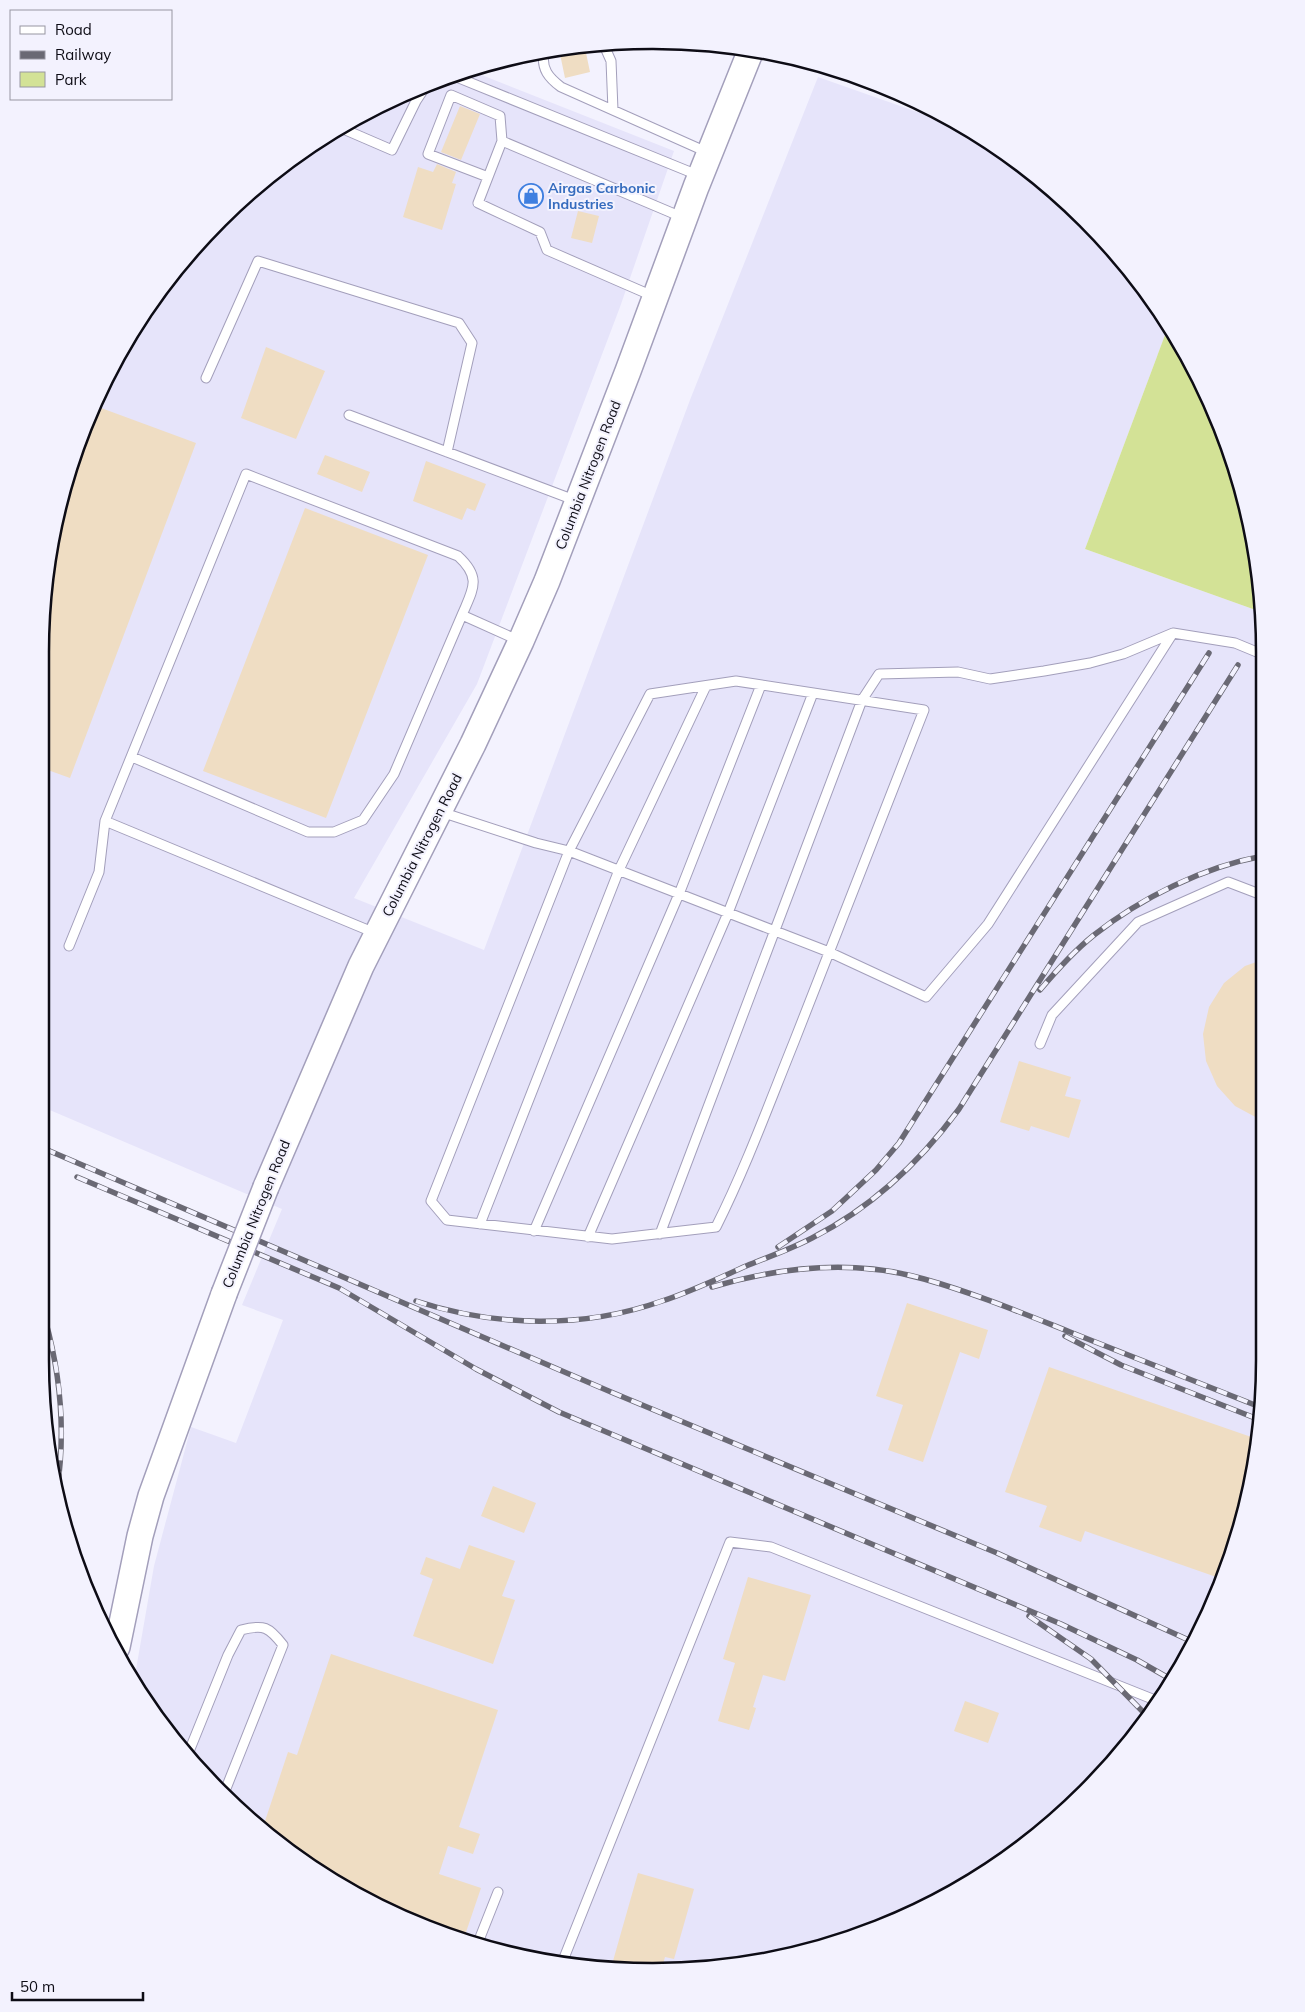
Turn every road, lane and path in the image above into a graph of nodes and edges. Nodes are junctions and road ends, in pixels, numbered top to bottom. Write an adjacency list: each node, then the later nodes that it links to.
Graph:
1 (606, 51): 6 (lane)
2 (748, 57): 9 (street, Columbia Nitrogen Road)
3 (543, 59): 6 (lane)
4 (463, 79): 9 (lane)
5 (420, 96): 7 (lane)
6 (613, 110): 9 (lane)
7 (349, 131)
8 (502, 141): 10 (lane); 10 (lane); 11 (lane)
9 (704, 165): 11 (street, Columbia Nitrogen Road)
10 (488, 177): 12 (lane)
11 (684, 218): 12 (street, Columbia Nitrogen Road)
12 (655, 297): 16 (street, Columbia Nitrogen Road)
13 (206, 378): 15 (lane)
14 (349, 415): 15 (lane)
15 (447, 452): 16 (lane)
16 (578, 502): 19 (street, Columbia Nitrogen Road)
17 (462, 615): 19 (lane); 25 (lane); 25 (lane)
18 (1173, 633): 20 (lane); 24 (lane); 36 (lane)
19 (521, 641): 26 (street, Columbia Nitrogen Road)
20 (1256, 652)
21 (762, 685): 22 (lane); 23 (lane); 31 (lane)
22 (706, 686): 28 (lane); 29 (lane)
23 (813, 693): 24 (lane); 32 (lane)
24 (862, 700): 33 (lane); 36 (lane)
25 (132, 757): 27 (lane)
26 (438, 811): 28 (lane); 34 (street, Columbia Nitrogen Road)
27 (105, 821): 34 (lane); 35 (lane)
28 (569, 851): 29 (lane); 38 (lane)
29 (619, 870): 31 (lane); 38 (lane)
30 (1256, 893): 37 (lane)
31 (679, 894): 32 (lane); 39 (lane)
32 (728, 913): 33 (lane); 41 (lane)
33 (773, 930): 36 (lane); 40 (lane)
34 (377, 934): 42 (street, Columbia Nitrogen Road, bridge)
35 (69, 946)
36 (829, 952): 40 (lane)
37 (1040, 1044)
38 (480, 1224): 39 (lane)
39 (534, 1231): 41 (lane)
40 (660, 1234): 41 (lane)
41 (588, 1237)
42 (118, 1640)
43 (1151, 1699): 48 (lane)
44 (191, 1748): 45 (lane)
45 (227, 1787)
46 (498, 1892): 47 (lane)
47 (480, 1938)
48 (565, 1957)

